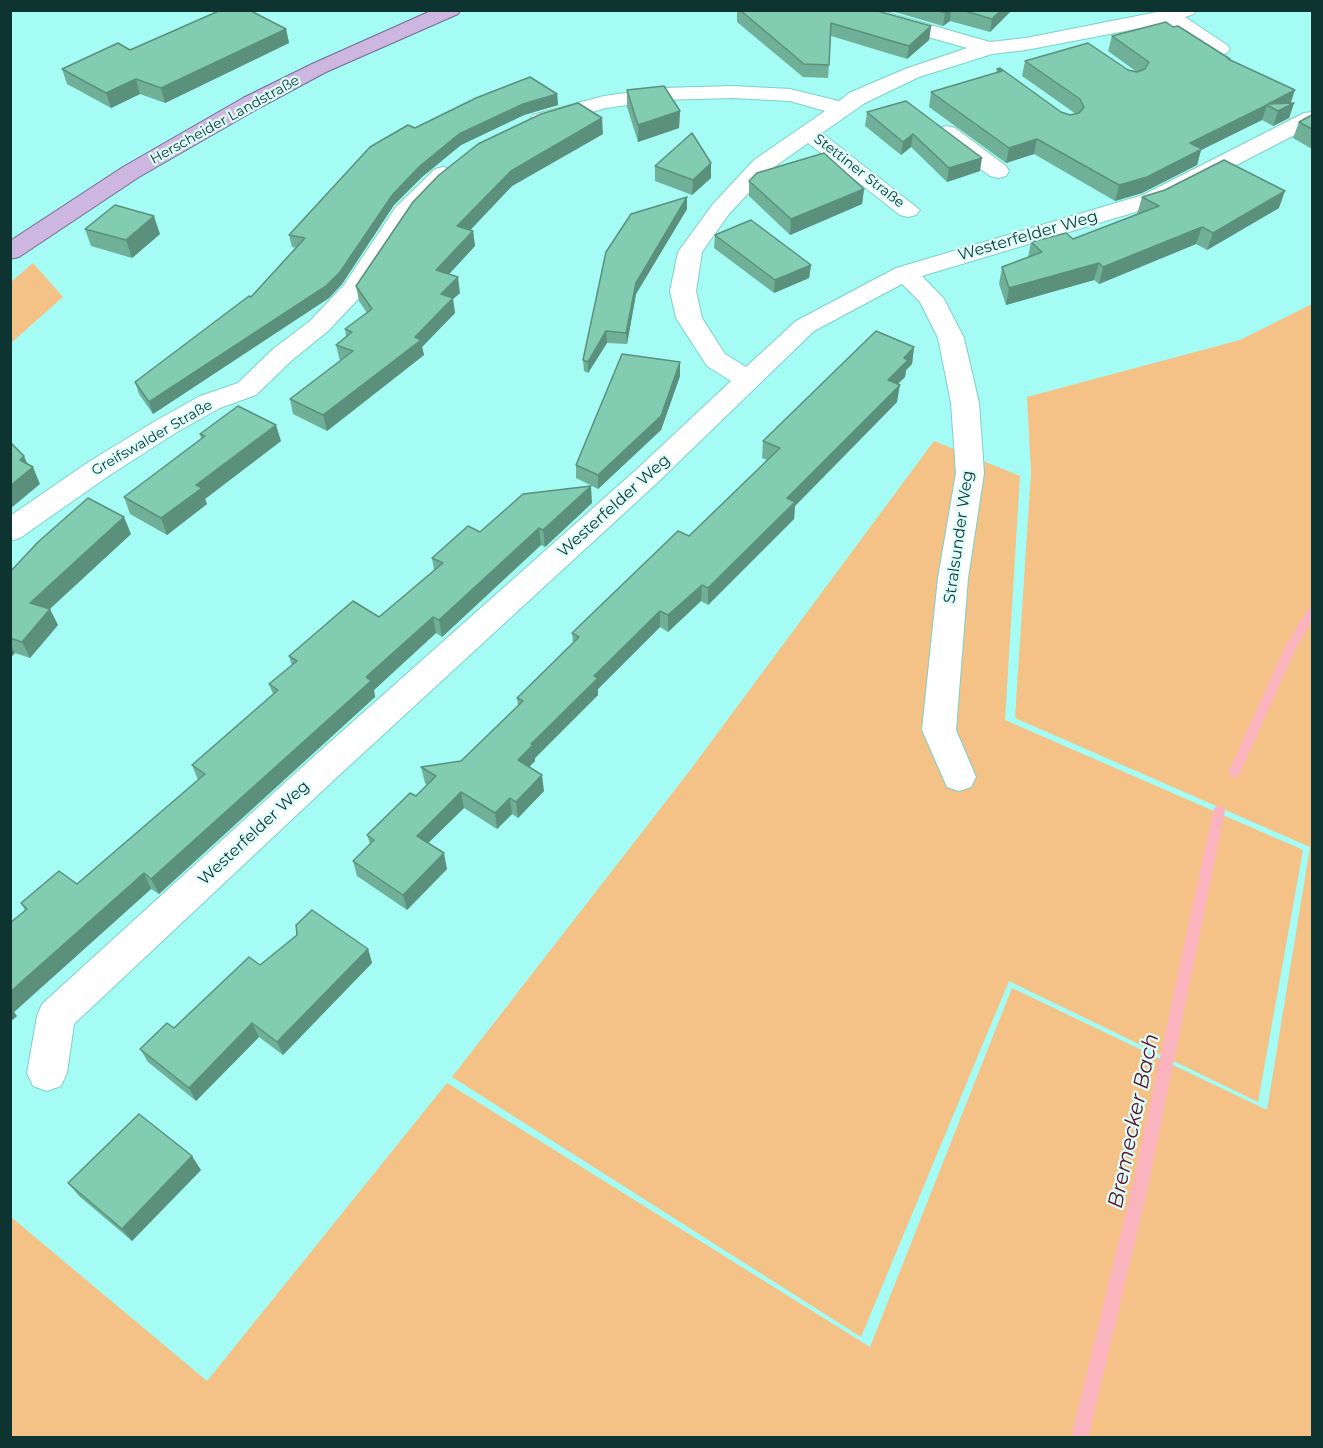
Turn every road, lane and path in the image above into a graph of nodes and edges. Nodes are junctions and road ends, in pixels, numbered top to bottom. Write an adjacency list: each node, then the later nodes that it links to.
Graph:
1 (451, 10): 16 (main road, Herscheider Landstraße)
2 (854, 10): 7 (street, Stettiner Straße)
3 (1179, 14): 4 (street, Stettiner Straße); 5 (street, Stettiner Straße)
4 (1068, 35): 6 (street); 7 (street, Stettiner Straße)
5 (1220, 49)
6 (1096, 54)
7 (984, 56): 8 (street, Stettiner Straße)
8 (840, 108): 11 (street); 12 (street, Stettiner Straße)
9 (927, 118): 14 (street)
10 (1312, 118): 17 (street, Westerfelder Weg)
11 (524, 126)
12 (809, 133): 15 (street, Stettiner Straße); 18 (street, Stettiner Straße)
13 (462, 158): 19 (street, Greifswalder Straße)
14 (998, 171)
15 (908, 210)
16 (10, 252)
17 (905, 273): 18 (street, Westerfelder Weg); 20 (street, Stralsunder Weg)
18 (749, 381): 21 (street, Westerfelder Weg)
19 (10, 531)
20 (959, 777)
21 (47, 1073)

